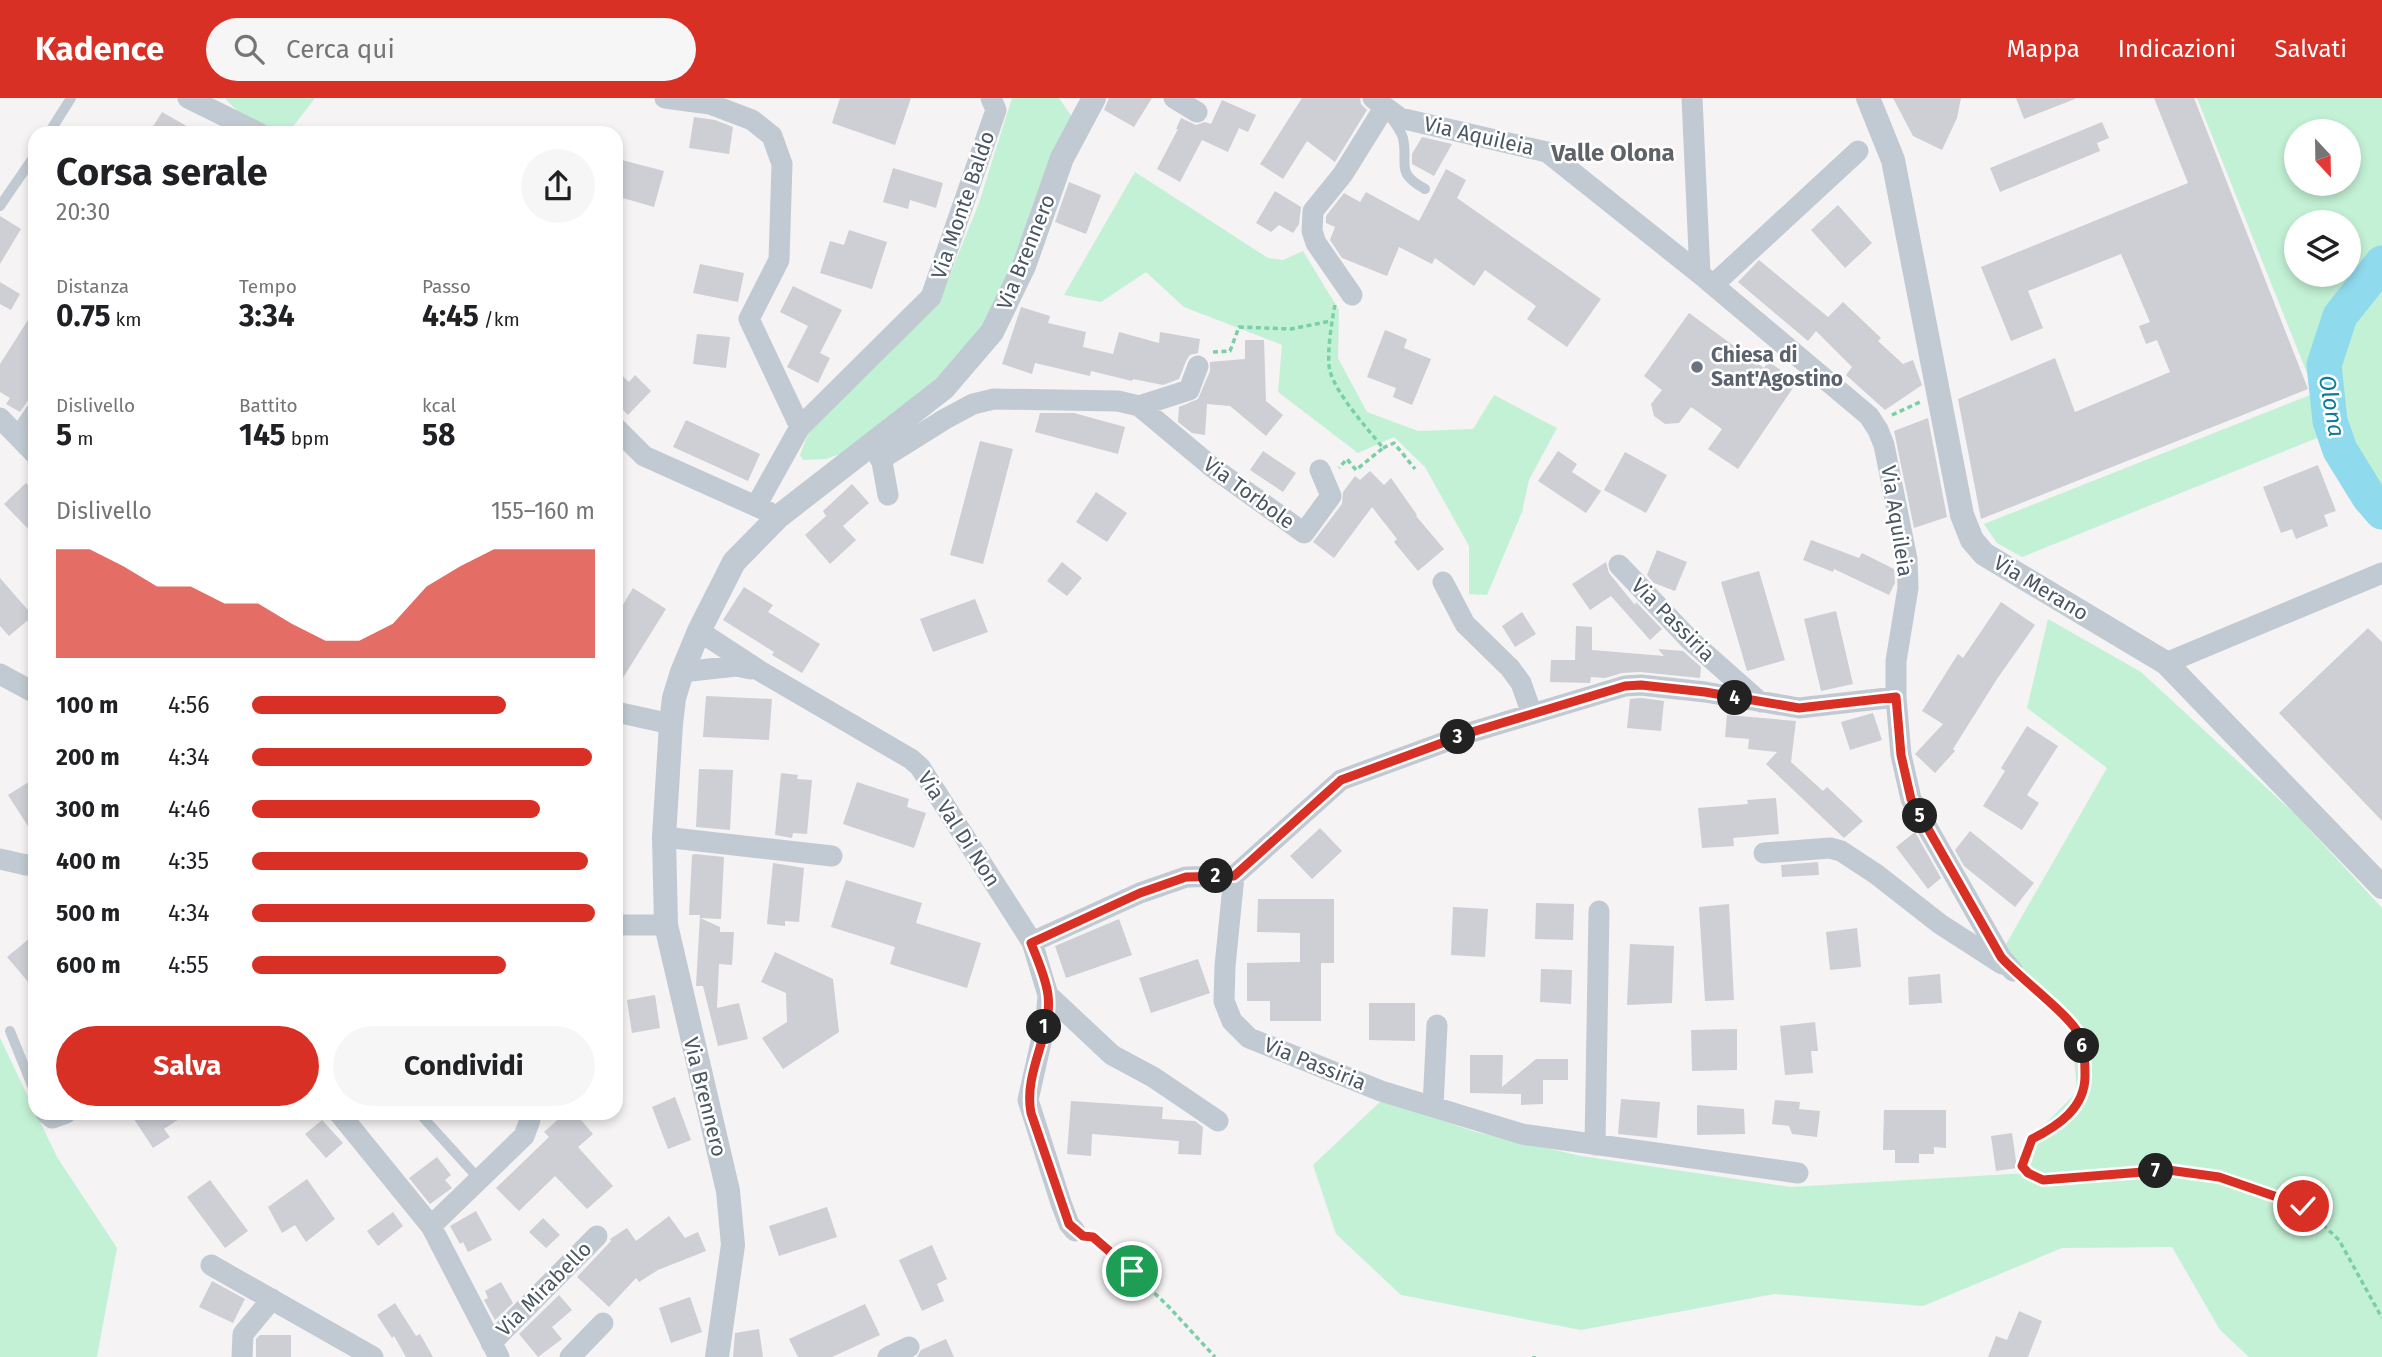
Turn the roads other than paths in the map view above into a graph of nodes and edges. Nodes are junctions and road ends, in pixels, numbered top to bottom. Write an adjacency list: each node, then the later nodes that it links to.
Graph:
1 (71, 98): 12 (lane)
2 (187, 98): 11 (street)
3 (665, 98): 23 (street)
4 (991, 98): 23 (street, Via Monte Baldo)
5 (1094, 98): 27 (street, Via Brennero)
6 (1174, 98): 10 (street)
7 (1692, 98): 17 (street)
8 (1868, 98): 36 (street, Via Merano)
9 (1379, 103): 15 (lane); 17 (street, Via Aquileia); 18 (street)
10 (1196, 112)
11 (222, 125)
12 (53, 126)
13 (1858, 151): 17 (street)
14 (28, 165): 16 (lane)
15 (1425, 189)
16 (0, 206)
17 (1706, 280): 41 (street, Via Aquileia)
18 (1347, 288)
19 (1198, 366): 20 (street)
20 (1139, 406): 27 (street); 28 (street, Via Torbole)
21 (0, 418): 25 (street)
22 (28, 424): 25 (street)
23 (800, 427): 30 (street, Via Monte Baldo)
24 (623, 435): 30 (street)
25 (19, 437): 26 (street)
26 (28, 447)
27 (877, 452): 29 (street); 31 (street, Via Brennero)
28 (1323, 476)
29 (888, 495)
30 (756, 506): 31 (street)
31 (778, 517): 35 (street, Via Brennero)
32 (1619, 565): 42 (street, Via Passiria)
33 (2382, 573): 36 (street)
34 (1443, 582): 44 (street)
35 (699, 631): 37 (street, Via Val Di Non); 38 (street, Via Brennero)
36 (2166, 663): 52 (street, Via Merano)
37 (760, 671): 38 (street, Via Val Di Non); 56 (street, Via Val Di Non)
38 (682, 672): 45 (street, Via Brennero)
39 (0, 674): 40 (street)
40 (28, 689)
41 (1896, 697): 42 (street, Via Passiria); 47 (street, Via Aquileia)
42 (1760, 702): 44 (street, Via Passiria)
43 (623, 714): 45 (street)
44 (1532, 714): 51 (street, Via Passiria)
45 (671, 724): 46 (street, Via Brennero)
46 (664, 837): 48 (street); 55 (street, Via Brennero)
47 (1764, 853)
48 (832, 856)
49 (0, 859): 50 (street)
50 (28, 865)
51 (1234, 876): 56 (street); 61 (street, Via Passiria)
52 (2382, 887)
53 (1599, 911): 66 (street)
54 (623, 925): 55 (street)
55 (666, 925): 80 (street, Via Brennero)
56 (1031, 943): 57 (street, Via Val Di Non)
57 (1048, 995): 65 (street, Via Val Di Non); 70 (street, Via Val Di Non)
58 (1437, 1025): 61 (street)
59 (10, 1031): 60 (lane)
60 (28, 1076)
61 (1433, 1106): 66 (street, Via Passiria)
62 (345, 1120): 69 (street, Via Mirabello)
63 (425, 1120): 68 (lane)
64 (530, 1120): 68 (street)
65 (1218, 1121)
66 (1595, 1145): 67 (street, Via Passiria)
67 (1798, 1173)
68 (478, 1178): 69 (street)
69 (431, 1226): 76 (street, Via Mirabello)
70 (1075, 1231)
71 (597, 1236): 76 (street, Via Mirabello)
72 (211, 1265): 73 (street)
73 (272, 1299): 77 (street); 78 (street)
74 (603, 1323): 79 (street)
75 (909, 1347): 81 (street)
76 (495, 1350)
77 (242, 1357)
78 (373, 1357)
79 (570, 1357)
80 (717, 1357)
81 (888, 1357)

